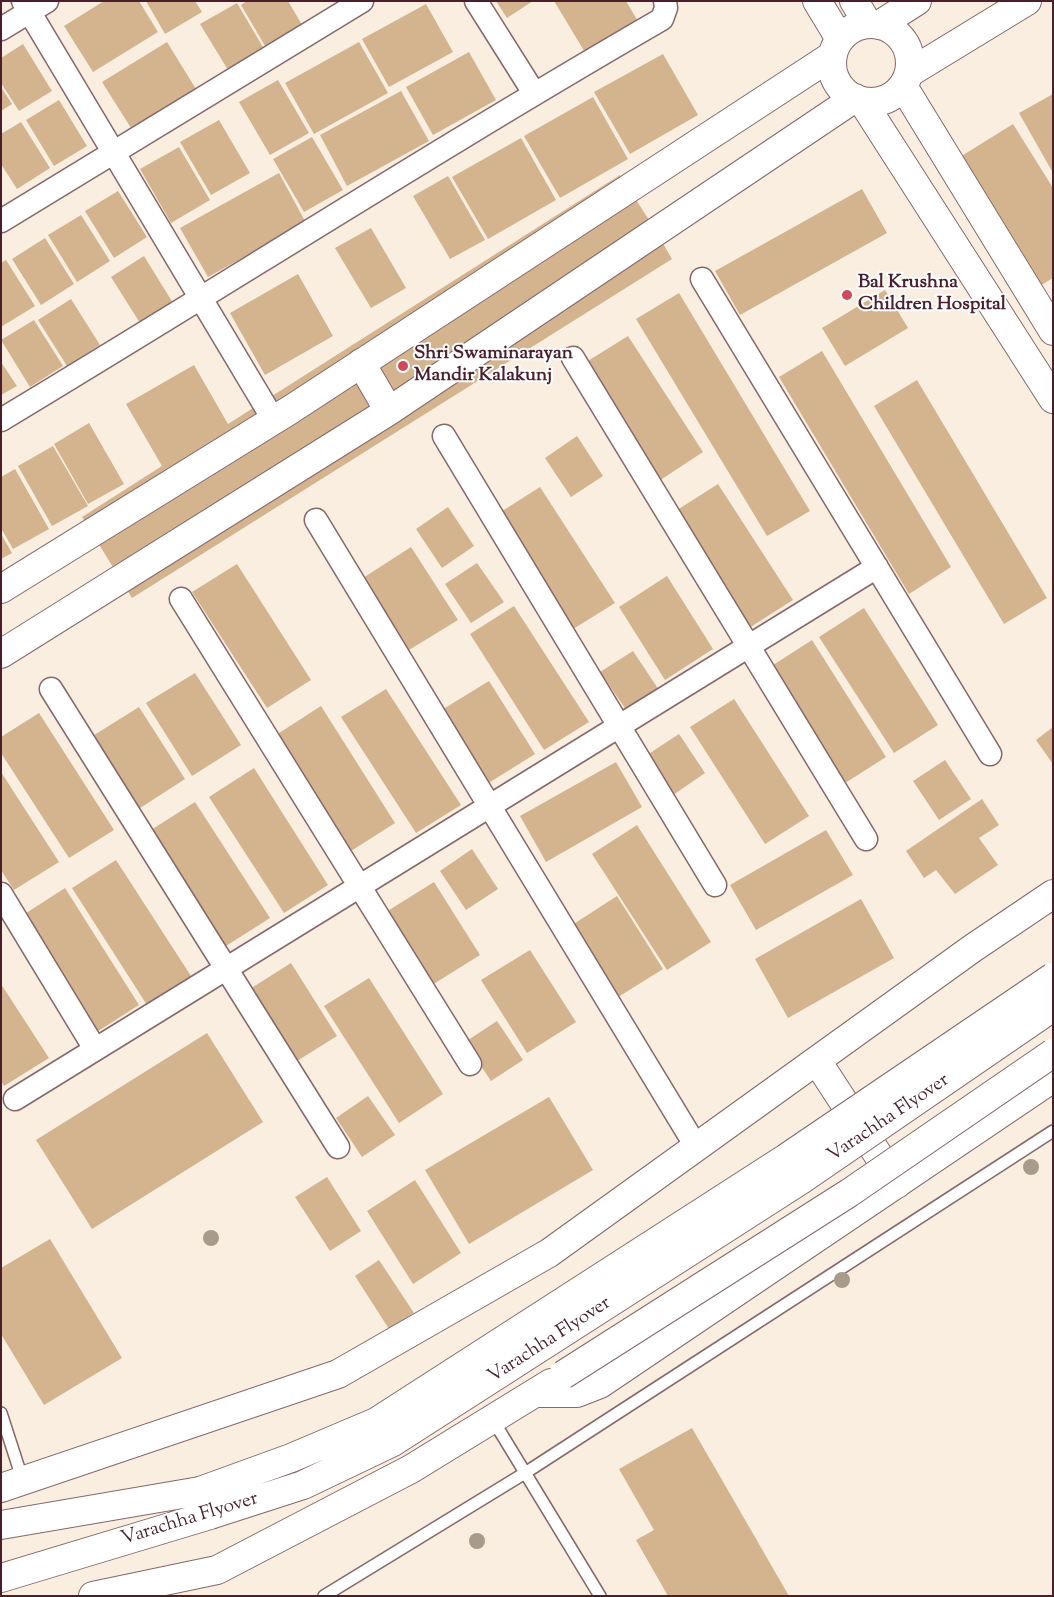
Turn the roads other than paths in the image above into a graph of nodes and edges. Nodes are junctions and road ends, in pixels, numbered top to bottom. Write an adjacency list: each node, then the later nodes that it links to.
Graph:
1 (362, 1): 14 (street)
2 (476, 1): 12 (street)
3 (664, 1): 12 (street)
4 (817, 1): 10 (street)
5 (917, 1): 8 (street)
6 (1027, 1): 11 (street)
7 (33, 5): 9 (street); 14 (street)
8 (867, 17): 10 (street); 11 (street)
9 (1, 29)
10 (836, 47): 13 (street); 20 (street)
11 (906, 79): 13 (street); 18 (street)
12 (534, 93): 17 (street)
13 (859, 99): 21 (street); 22 (street)
14 (115, 152): 15 (street); 17 (street)
15 (1, 221)
16 (702, 280): 27 (street)
17 (202, 299): 23 (street); 24 (street)
18 (1053, 331)
19 (573, 358): 30 (street)
20 (361, 363): 22 (street); 23 (street)
21 (1053, 400)
22 (389, 411): 31 (street)
23 (273, 419): 28 (street)
24 (1, 420)
25 (444, 436): 33 (street)
26 (316, 520): 35 (street)
27 (877, 567): 30 (street); 34 (street)
28 (1, 590)
29 (181, 599): 38 (street)
30 (749, 646): 33 (street); 36 (street)
31 (1, 654)
32 (51, 689): 41 (street)
33 (619, 726): 35 (street); 37 (street)
34 (990, 754)
35 (489, 806): 38 (street); 52 (street)
36 (866, 839)
37 (715, 885)
38 (359, 886): 41 (street); 47 (street)
39 (1, 894): 44 (street)
40 (1053, 894): 46 (street)
41 (226, 968): 44 (street); 51 (street)
42 (1053, 977): 59 (street, Varachha Flyover, bridge)
43 (1053, 1007): 59 (street, Varachha Flyover, bridge)
44 (95, 1049): 49 (street)
45 (1053, 1053): 54 (street, bridge)
46 (816, 1061): 52 (street); 53 (street)
47 (470, 1064)
48 (1053, 1078): 53 (street)
49 (15, 1099)
50 (1053, 1131): 57 (lane)
51 (338, 1147)
52 (697, 1148): 58 (street)
53 (897, 1184): 54 (street)
54 (535, 1393): 56 (street)
55 (1, 1413): 58 (lane)
56 (492, 1420): 57 (lane); 62 (street)
57 (525, 1473): 63 (lane); 64 (lane)
58 (12, 1484)
59 (205, 1503): 60 (street, Varachha Flyover); 61 (street, Varachha Flyover)
60 (1, 1525)
61 (1, 1578)
62 (93, 1596)
63 (324, 1596)
64 (600, 1596)

